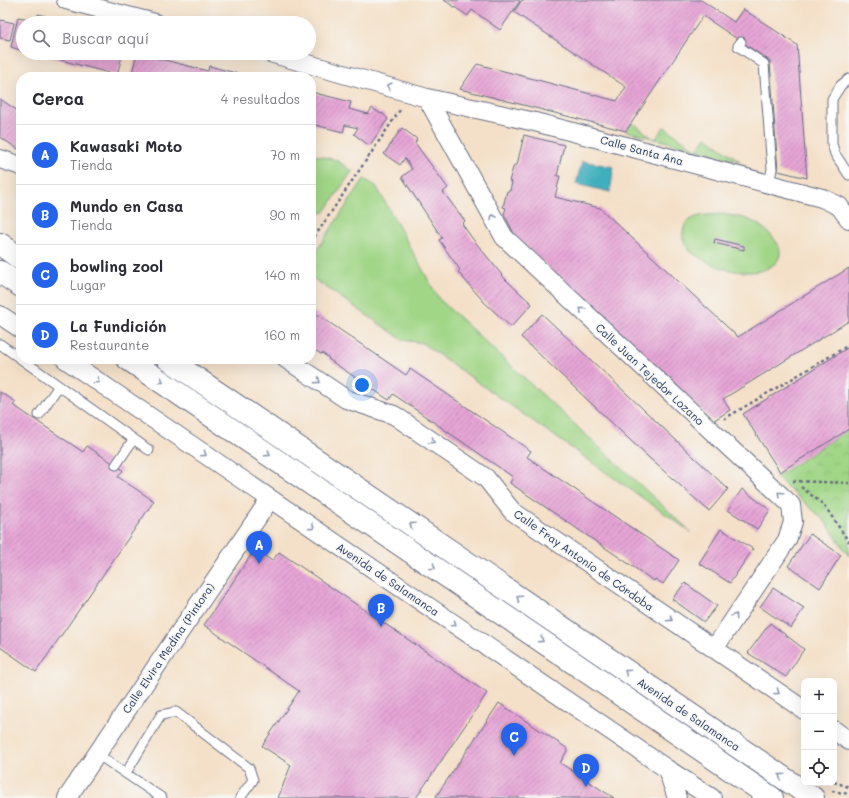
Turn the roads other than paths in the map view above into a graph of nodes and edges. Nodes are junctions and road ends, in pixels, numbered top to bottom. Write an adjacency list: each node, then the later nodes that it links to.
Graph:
1 (66, 0): 2 (street)
2 (129, 16)
3 (741, 42): 10 (lane)
4 (295, 60): 6 (street, Calle Santa Ana, one-way to 4)
5 (849, 79): 9 (lane)
6 (419, 95): 10 (street, Calle Santa Ana); 31 (street, Calle Juan Tejedor Lozano, one-way to 6)
7 (0, 159): 8 (street)
8 (16, 164)
9 (849, 175)
10 (769, 184): 11 (street, Calle Santa Ana)
11 (849, 219)
12 (0, 244): 13 (highway)
13 (16, 255)
14 (0, 272): 15 (highway)
15 (16, 283)
16 (0, 315): 17 (street)
17 (16, 326)
18 (0, 344): 19 (lane)
19 (16, 356)
20 (28, 364): 25 (lane)
21 (72, 364): 30 (street, Avenida de Salamanca, one-way to 30)
22 (135, 364): 43 (highway, Avenida de Salamanca, one-way to 43)
23 (175, 364): 44 (highway, Avenida de Salamanca, one-way to 23)
24 (294, 364): 31 (street, Calle Fray Antonio de Córdoba, one-way to 31)
25 (58, 386): 26 (lane); 27 (lane)
26 (39, 415)
27 (133, 440): 28 (lane); 29 (lane)
28 (149, 450)
29 (116, 465)
30 (270, 499): 35 (street, Calle Elvira Medina (Pintora)); 36 (street, Avenida de Salamanca, one-way to 36)
31 (714, 648): 32 (street, Calle Fray Antonio de Córdoba, one-way to 32)
32 (801, 708)
33 (837, 732): 34 (street)
34 (849, 741)
35 (97, 754): 37 (lane); 38 (street, Calle Elvira Medina (Pintora))
36 (667, 769): 41 (street); 42 (street, Avenida de Salamanca)
37 (126, 774): 39 (lane); 40 (lane)
38 (67, 798)
39 (162, 798)
40 (240, 798)
41 (677, 798)
42 (712, 798)
43 (772, 798)
44 (813, 798)

